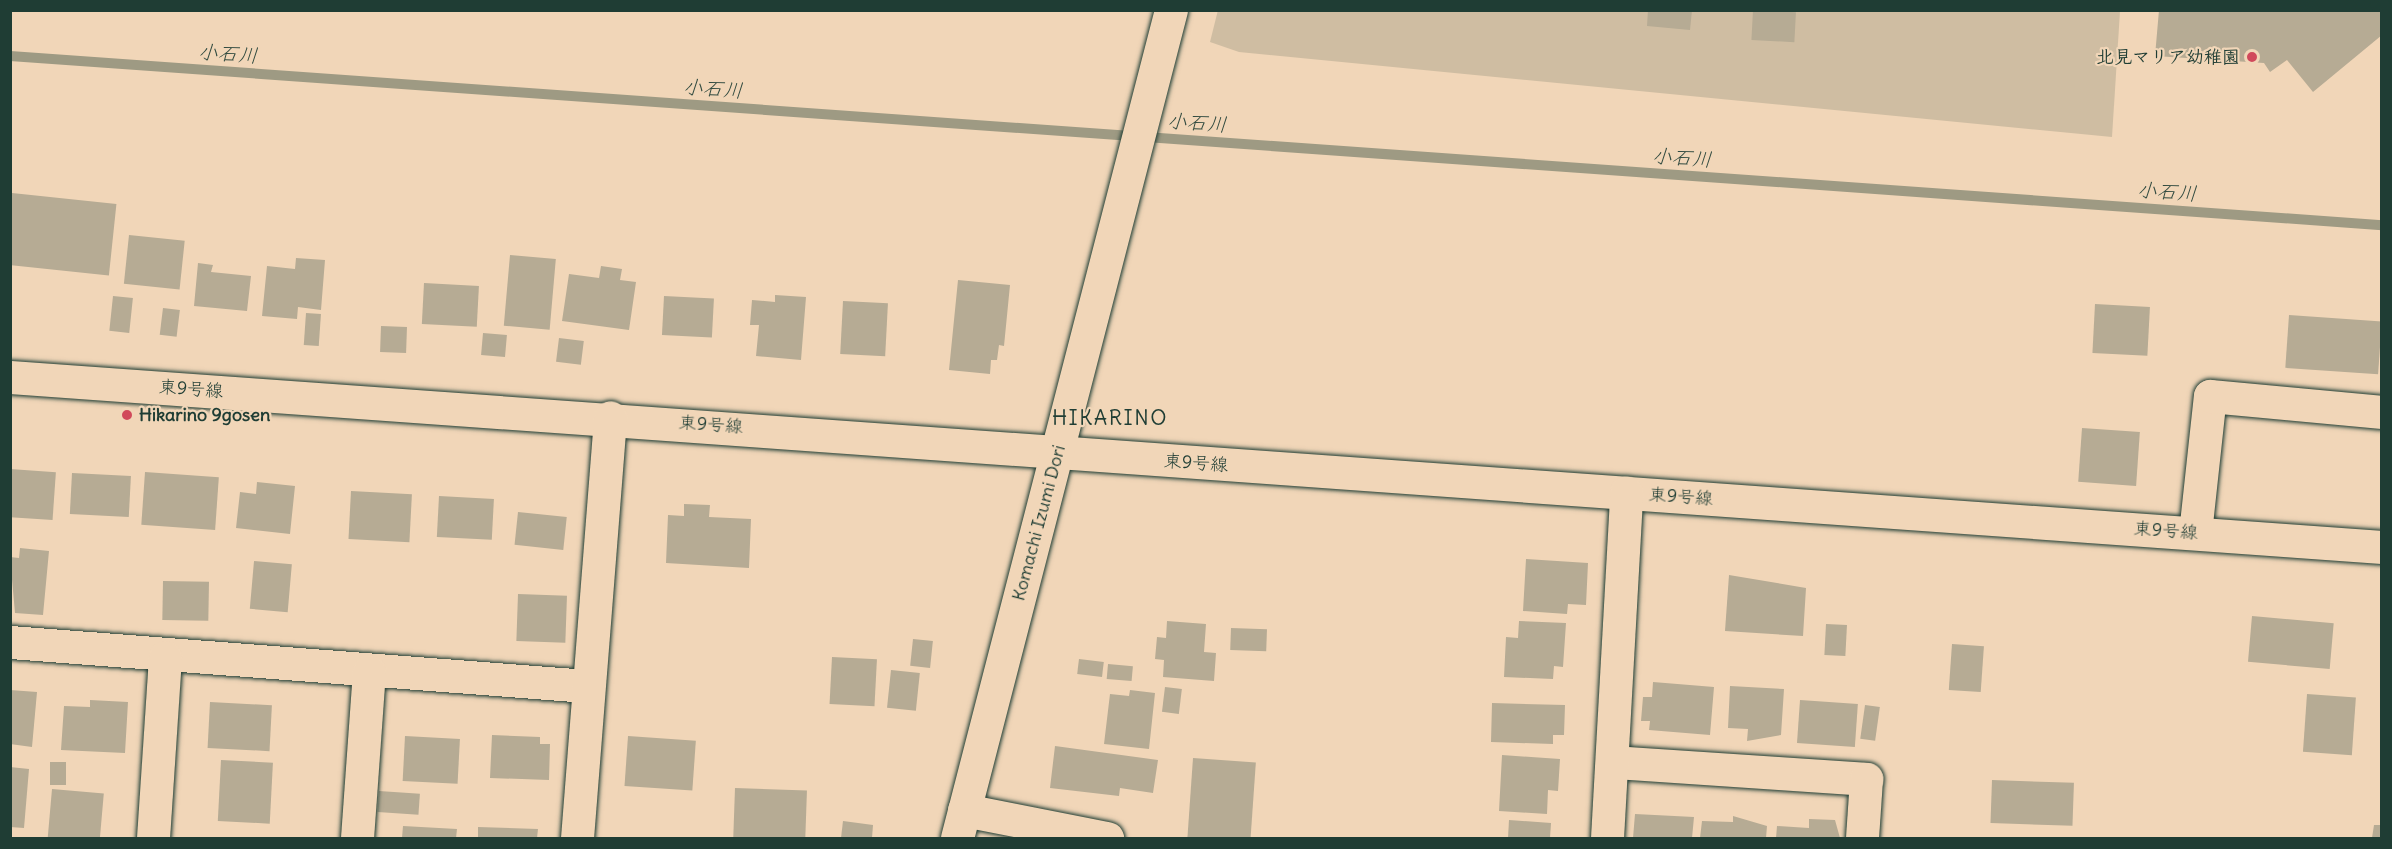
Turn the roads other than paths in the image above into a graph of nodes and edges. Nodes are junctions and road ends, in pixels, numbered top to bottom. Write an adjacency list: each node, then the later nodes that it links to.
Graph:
1 (1171, 10): 5 (street, Komachi Izumi Dori)
2 (10, 377): 4 (street, 東9号線)
3 (2382, 412): 7 (street)
4 (610, 417): 5 (street, 東9号線); 12 (street)
5 (1058, 452): 6 (street, 東9号線); 14 (street, Komachi Izumi Dori)
6 (1626, 493): 7 (street, 東9号線); 13 (street)
7 (2194, 533): 8 (street, 東9号線)
8 (2382, 547)
9 (10, 642): 10 (street)
10 (165, 657): 11 (street); 16 (street)
11 (369, 671): 12 (street); 17 (street)
12 (587, 686): 18 (street)
13 (1613, 762): 20 (street); 21 (street)
14 (960, 824): 15 (street)
15 (1063, 834): 19 (street)
16 (153, 838)
17 (357, 838)
18 (577, 838)
19 (1107, 838)
20 (1606, 838)
21 (1862, 838)

